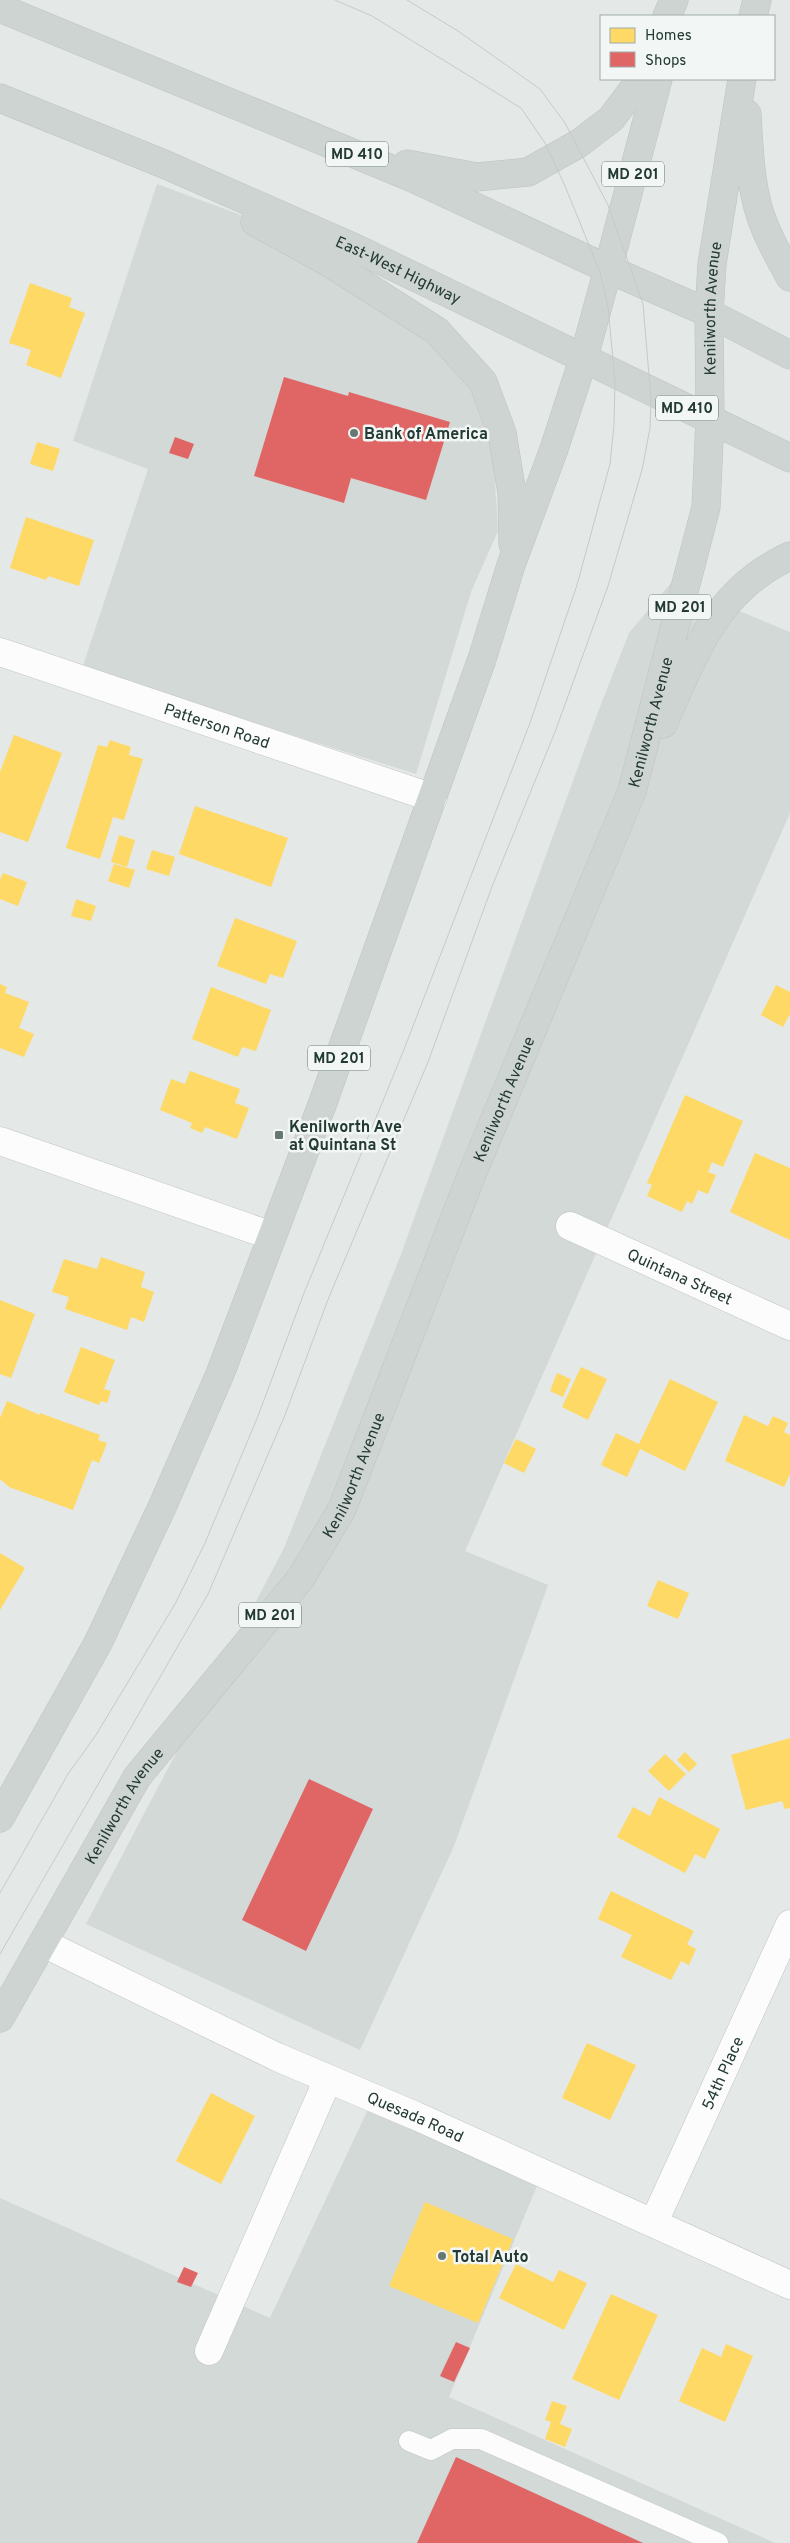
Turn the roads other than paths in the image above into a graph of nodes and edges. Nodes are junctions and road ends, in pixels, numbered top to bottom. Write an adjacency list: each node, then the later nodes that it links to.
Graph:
1 (674, 0): 5 (main road)
2 (678, 0): 6 (main road)
3 (757, 0): 7 (main road)
4 (0, 8): 14 (main road, MD 410)
5 (667, 15)
6 (674, 15)
7 (754, 15)
8 (640, 80): 14 (main road)
9 (658, 80): 15 (main road, MD 201)
10 (744, 80): 16 (main road)
11 (744, 80): 17 (main road, Kenilworth Avenue / MD 201)
12 (0, 98): 13 (main road, East-West Highway / MD 410)
13 (105, 139): 19 (main road, East-West Highway / MD 410); 23 (main road)
14 (347, 149): 15 (main road, MD 410)
15 (608, 270): 17 (main road, MD 410); 19 (main road, MD 201)
16 (790, 277)
17 (709, 313): 18 (main road, MD 410); 20 (main road, Kenilworth Avenue / MD 201)
18 (790, 355)
19 (584, 357): 20 (main road, East-West Highway / MD 410); 23 (main road, MD 201)
20 (710, 419): 21 (main road, East-West Highway / MD 410); 25 (main road, Kenilworth Avenue / MD 201)
21 (790, 458)
22 (790, 556): 25 (main road)
23 (511, 566): 26 (main road, MD 201)
24 (0, 652): 26 (street, Patterson Road)
25 (632, 791): 33 (main road, Kenilworth Avenue / MD 201)
26 (433, 798): 29 (main road, MD 201)
27 (0, 1141): 29 (street)
28 (570, 1226): 30 (street, Quintana Street)
29 (272, 1236): 31 (main road, MD 201)
30 (790, 1326)
31 (0, 1818)
32 (789, 1931): 36 (street, 54th Place)
33 (43, 1943): 34 (main road, Kenilworth Avenue / MD 201); 35 (street, Quesada Road)
34 (0, 2018)
35 (328, 2079): 36 (street, Quesada Road); 38 (street)
36 (654, 2222): 37 (street, Quesada Road)
37 (790, 2285)
38 (209, 2351)
39 (409, 2441): 40 (lane)
40 (718, 2543)

